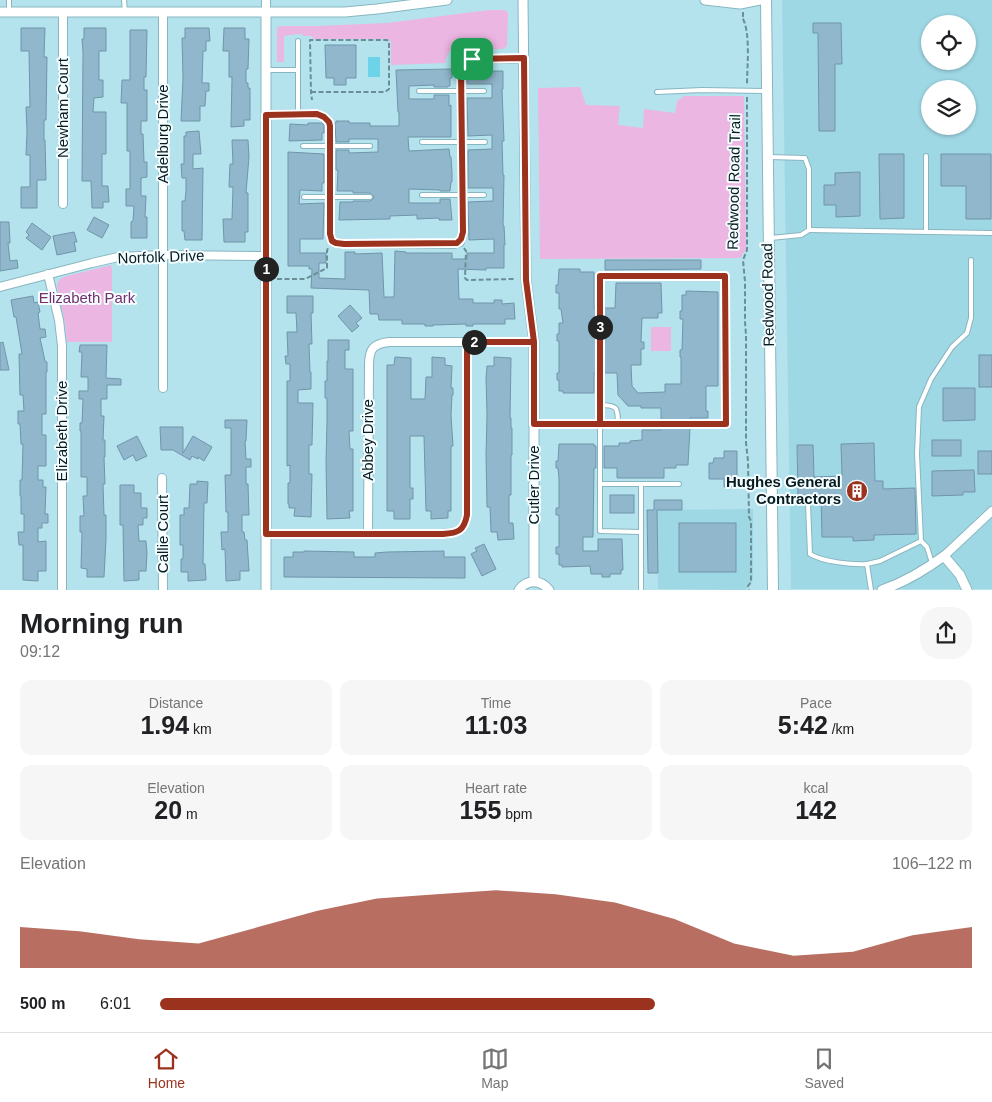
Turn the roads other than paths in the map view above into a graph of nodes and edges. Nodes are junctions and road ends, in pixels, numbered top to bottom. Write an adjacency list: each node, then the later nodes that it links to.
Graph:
1 (9, 0): 11 (lane)
2 (124, 0): 13 (lane)
3 (266, 0): 15 (street)
4 (447, 0): 9 (street)
5 (523, 0): 17 (street, Cutler Drive)
6 (705, 0): 7 (street)
7 (760, 0)
8 (766, 0): 23 (main road, Redwood Road)
9 (434, 1): 10 (street)
10 (377, 5): 15 (street)
11 (4, 12): 12 (street)
12 (62, 12): 13 (street); 41 (street, Newham Court)
13 (125, 12): 14 (street)
14 (163, 12): 15 (street); 46 (street, Adelburg Drive)
15 (266, 12): 18 (street)
16 (298, 41): 19 (lane)
17 (524, 58): 21 (street); 52 (street, Cutler Drive)
18 (266, 70): 19 (lane); 26 (street)
19 (298, 70): 25 (lane)
20 (419, 91): 21 (lane)
21 (461, 91): 22 (lane); 28 (street)
22 (484, 91)
23 (767, 91): 24 (lane); 34 (main road, Redwood Road)
24 (657, 92)
25 (298, 114): 26 (street); 31 (street)
26 (266, 115): 47 (street)
27 (422, 142): 28 (lane)
28 (462, 142): 29 (lane); 36 (street)
29 (484, 142)
30 (303, 146): 31 (lane)
31 (330, 146): 32 (lane); 38 (street)
32 (370, 146)
33 (926, 156): 43 (lane)
34 (767, 158): 42 (lane); 45 (main road, Redwood Road)
35 (422, 195): 36 (lane)
36 (462, 195): 37 (lane); 38 (street)
37 (484, 195)
38 (330, 196): 39 (lane); 40 (lane)
39 (304, 197)
40 (370, 197)
41 (63, 204)
42 (809, 230): 43 (lane); 45 (lane)
43 (926, 232): 44 (lane)
44 (992, 233)
45 (768, 239): 62 (main road, Redwood Road)
46 (163, 255): 47 (street, Norfolk Drive); 49 (street, Norfolk Drive); 53 (street, Adelburg Drive)
47 (266, 256): 65 (street)
48 (971, 260): 67 (lane)
49 (48, 274): 50 (street, Norfolk Drive); 72 (street, Elizabeth Drive)
50 (0, 287)
51 (467, 342): 52 (street); 66 (street); 66 (street, Abbey Drive)
52 (534, 342): 55 (street, Cutler Drive)
53 (163, 388)
54 (600, 405): 56 (lane); 57 (lane); 57 (lane)
55 (534, 424): 56 (lane); 71 (street, Cutler Drive)
56 (600, 424): 57 (lane); 59 (lane)
57 (618, 424)
58 (162, 478): 73 (street, Callie Court)
59 (600, 484): 60 (lane); 64 (lane)
60 (641, 484): 61 (lane); 64 (lane)
61 (679, 484)
62 (771, 501): 69 (lane); 78 (main road, Redwood Road)
63 (992, 510): 68 (street)
64 (641, 532): 77 (lane)
65 (266, 534): 66 (street); 74 (street)
66 (368, 534)
67 (921, 541): 69 (lane); 70 (lane)
68 (944, 556): 70 (street); 81 (street)
69 (867, 564): 79 (lane)
70 (933, 564): 80 (street)
71 (534, 581): 75 (street); 76 (street)
72 (62, 590)
73 (163, 590)
74 (266, 590)
75 (519, 590)
76 (549, 590)
77 (641, 590)
78 (772, 590)
79 (871, 590)
80 (882, 590)
81 (968, 590)

